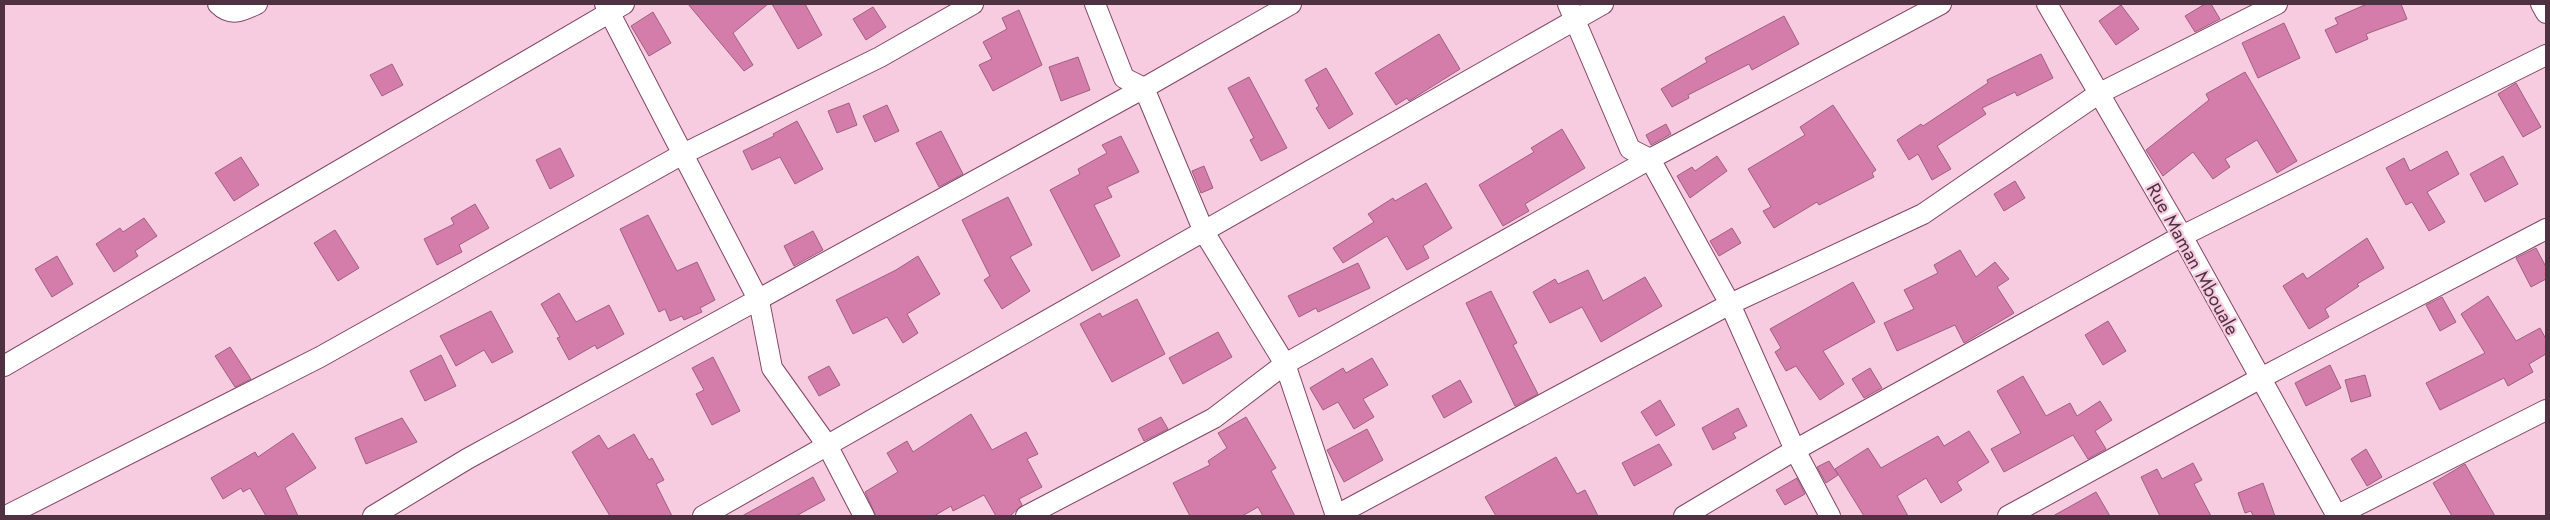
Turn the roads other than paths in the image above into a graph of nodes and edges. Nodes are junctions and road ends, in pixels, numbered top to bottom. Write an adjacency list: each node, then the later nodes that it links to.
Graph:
1 (218, 4): 2 (street)
2 (257, 4)
3 (974, 4): 17 (street)
4 (1095, 4): 15 (street)
5 (1291, 4): 15 (street)
6 (1603, 4): 12 (street)
7 (1941, 4): 18 (street)
8 (2047, 4): 16 (street, Rue Maman Mbouale)
9 (2277, 4): 16 (street)
10 (2541, 4): 13 (street)
11 (613, 6): 17 (street); 25 (street)
12 (1572, 11): 18 (street); 20 (street)
13 (2546, 13)
14 (2546, 55): 21 (street)
15 (1144, 88): 20 (street); 22 (street)
16 (2098, 94): 21 (street, Rue Maman Mbouale); 23 (street)
17 (681, 154): 22 (street); 30 (street)
18 (1650, 158): 23 (street); 24 (street)
19 (2546, 229): 26 (street)
20 (1204, 232): 24 (street); 28 (street)
21 (2182, 236): 26 (street, Rue Maman Mbouale); 29 (street)
22 (758, 301): 28 (street); 31 (street)
23 (1730, 304): 29 (street); 35 (street)
24 (1285, 364): 34 (street); 35 (street)
25 (4, 366)
26 (2259, 379): 38 (street); 39 (street, Rue Maman Mbouale)
27 (2546, 410): 39 (street)
28 (827, 445): 32 (street); 33 (street)
29 (1795, 450): 36 (street); 37 (street)
30 (6, 516)
31 (373, 516)
32 (703, 516)
33 (864, 516)
34 (1026, 516)
35 (1336, 516)
36 (1684, 516)
37 (1830, 516)
38 (2008, 516)
39 (2337, 516)

